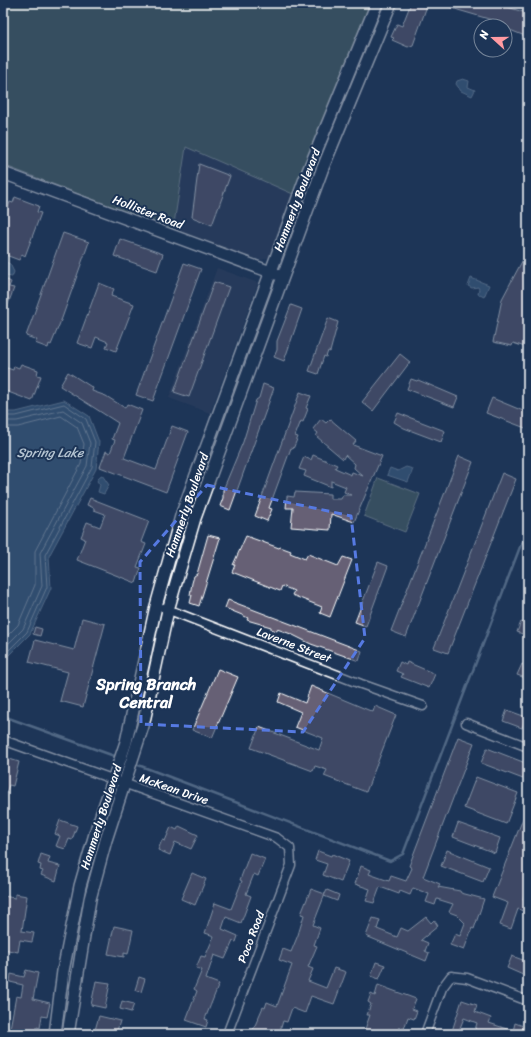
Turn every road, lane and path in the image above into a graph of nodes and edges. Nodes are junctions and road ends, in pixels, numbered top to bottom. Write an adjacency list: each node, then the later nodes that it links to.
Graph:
1 (377, 3): 4 (main road, Hammerly Boulevard)
2 (392, 3): 5 (main road, Hammerly Boulevard)
3 (3, 173): 4 (main road, Hollister Road)
4 (270, 272): 5 (main road, Hollister Road); 6 (main road, Hammerly Boulevard)
5 (283, 276): 7 (main road, Hammerly Boulevard)
6 (225, 397): 7 (main road); 8 (main road, Hammerly Boulevard)
7 (237, 402): 9 (main road, Hammerly Boulevard)
8 (182, 516): 9 (main road); 10 (main road, Hammerly Boulevard)
9 (195, 518): 11 (main road, Hammerly Boulevard)
10 (156, 606): 11 (street, Laverne Street); 16 (main road, Hammerly Boulevard)
11 (168, 610): 12 (street, Laverne Street); 17 (main road, Hammerly Boulevard)
12 (423, 706)
13 (466, 723): 15 (street)
14 (3, 740): 16 (street, McKean Drive)
15 (528, 747)
16 (115, 776): 17 (street, McKean Drive); 19 (main road, Hammerly Boulevard)
17 (127, 780): 18 (street, McKean Drive); 20 (main road, Hammerly Boulevard)
18 (290, 848): 24 (street, Poco Road)
19 (70, 932): 20 (main road); 22 (main road, Hammerly Boulevard)
20 (83, 934): 23 (main road, Hammerly Boulevard)
21 (528, 1001): 25 (street)
22 (55, 1034)
23 (68, 1034)
24 (227, 1034)
25 (425, 1034)

